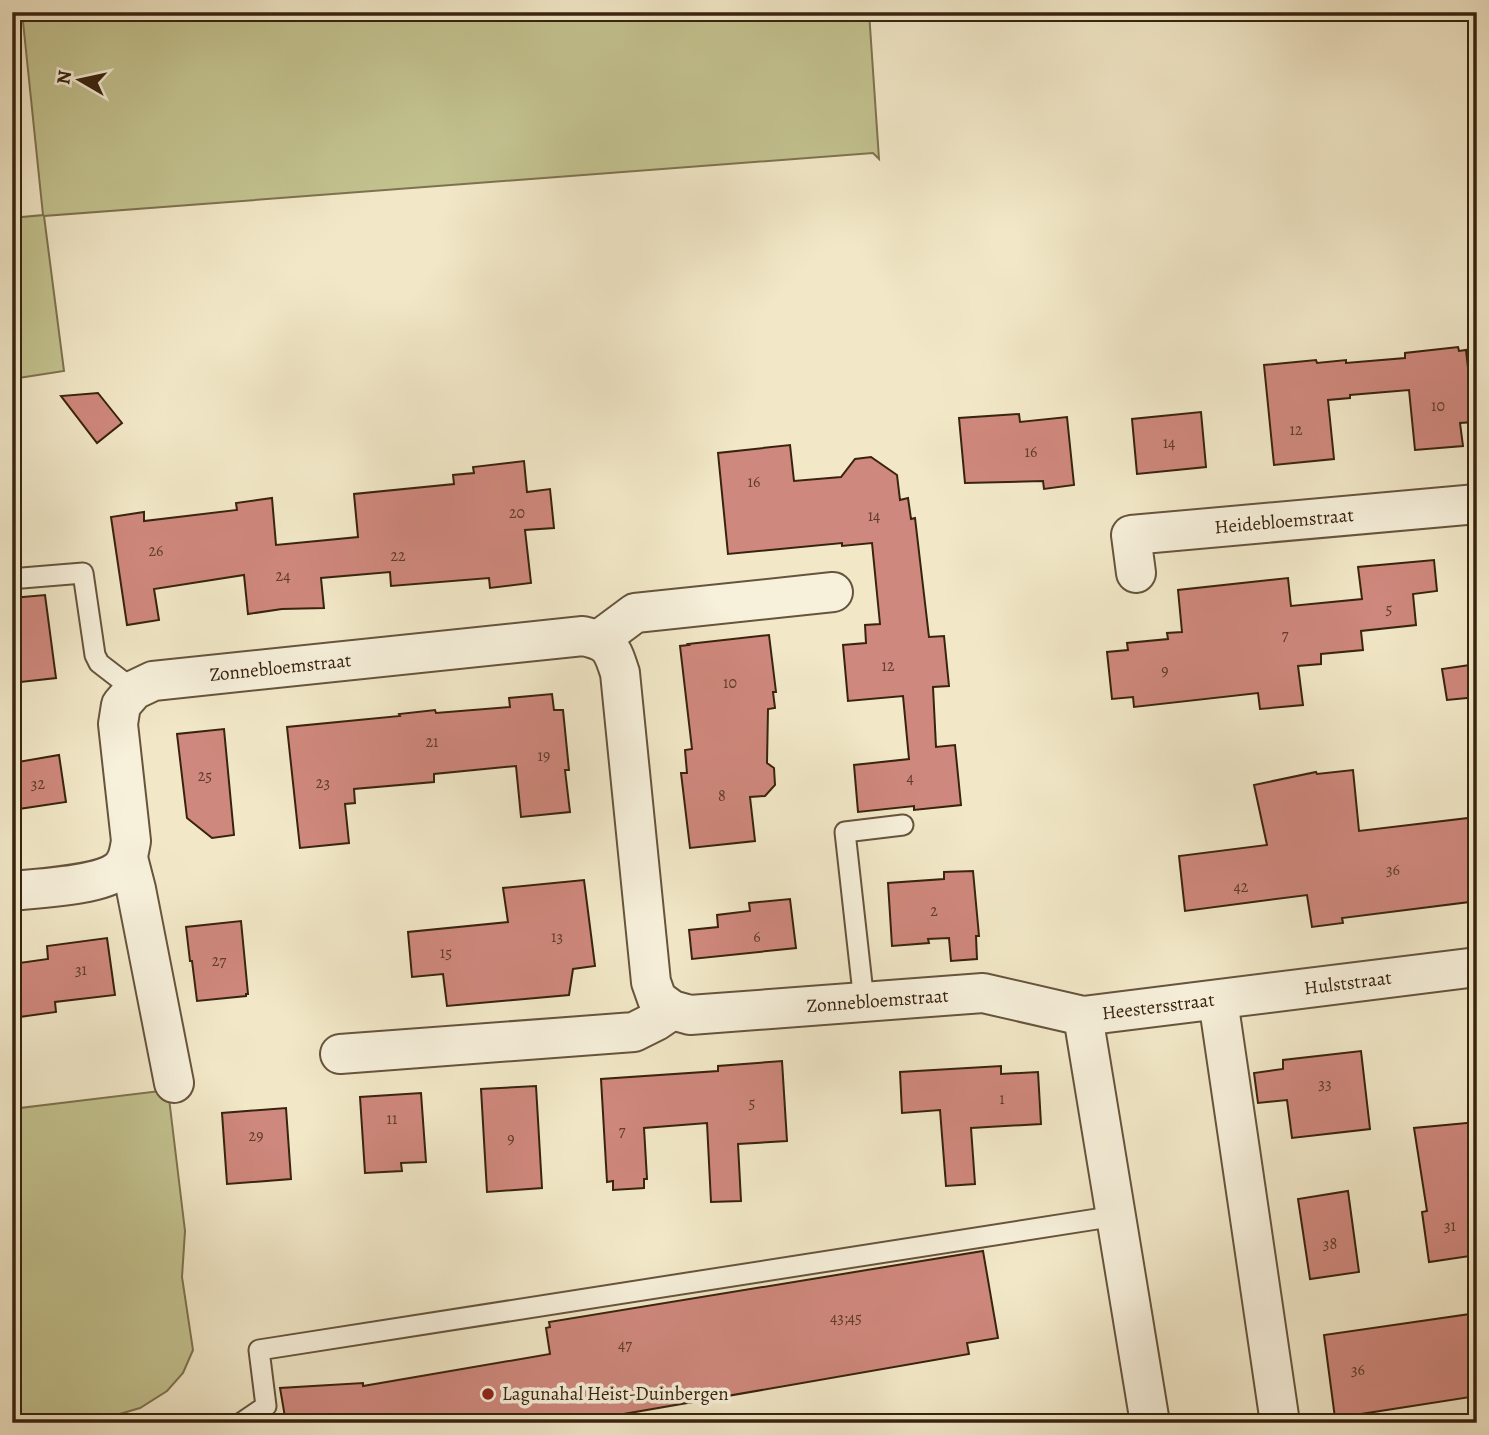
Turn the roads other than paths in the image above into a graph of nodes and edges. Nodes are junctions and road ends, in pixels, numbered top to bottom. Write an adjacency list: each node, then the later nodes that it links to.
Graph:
1 (1477, 504): 2 (street, Heidebloemstraat)
2 (1136, 573)
3 (22, 578): 6 (lane)
4 (833, 592): 5 (street)
5 (600, 639): 6 (street, Zonnebloemstraat); 13 (street)
6 (134, 690): 8 (street)
7 (903, 825): 12 (lane)
8 (128, 858): 9 (street); 16 (street)
9 (12, 891)
10 (1477, 967): 11 (street, Hulststraat)
11 (1218, 1000): 14 (street, Heestersstraat); 20 (street, Heestersstraat)
12 (864, 1002): 13 (street, Zonnebloemstraat); 14 (street, Zonnebloemstraat)
13 (672, 1010): 15 (street)
14 (1083, 1016): 17 (street, Heestersstraat)
15 (340, 1054)
16 (174, 1083)
17 (1116, 1216): 18 (lane); 19 (street, Heestersstraat)
18 (241, 1423)
19 (1150, 1423)
20 (1280, 1423)

